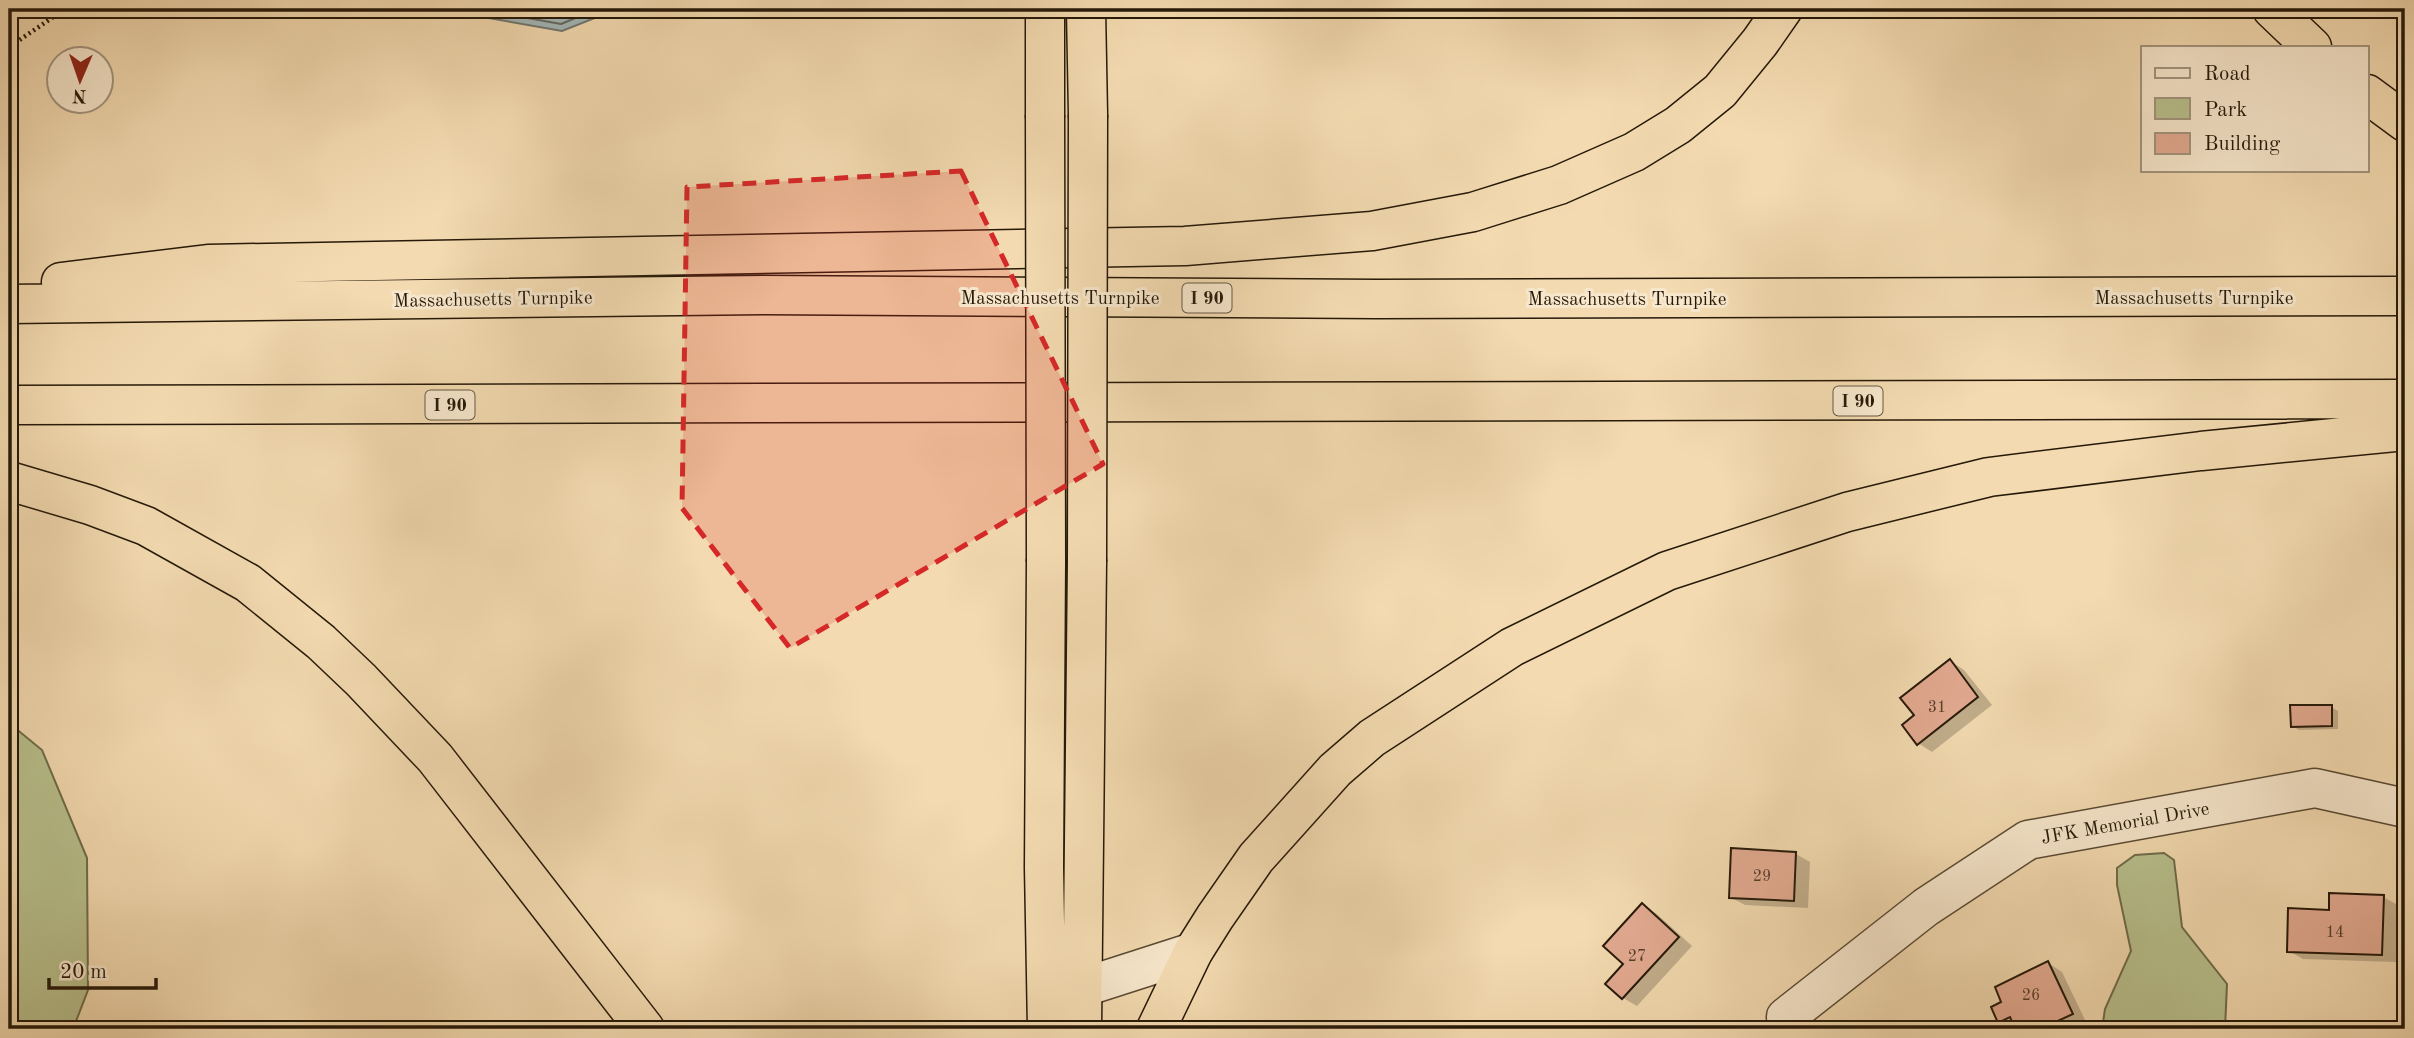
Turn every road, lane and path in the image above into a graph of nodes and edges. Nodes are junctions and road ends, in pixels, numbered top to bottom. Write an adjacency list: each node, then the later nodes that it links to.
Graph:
1 (65, 9): 6 (path)
2 (1045, 9): 19 (highway, bridge)
3 (1086, 9): 19 (highway, bridge)
4 (1783, 9): 10 (highway)
5 (2273, 9): 7 (highway)
6 (9, 43)
7 (2311, 46)
8 (2368, 95): 9 (highway)
9 (2405, 122)
10 (9, 289)
11 (2405, 296): 12 (highway, Massachusetts Turnpike / I 90)
12 (9, 304)
13 (2405, 399): 14 (highway, I 90)
14 (9, 405)
15 (2405, 430): 18 (highway)
16 (9, 481): 20 (highway)
17 (2405, 808): 23 (street, JFK Memorial Drive)
18 (1193, 952): 19 (street); 22 (highway)
19 (1058, 1003): 21 (highway)
20 (645, 1029)
21 (1082, 1029)
22 (1156, 1029)
23 (1787, 1029)

